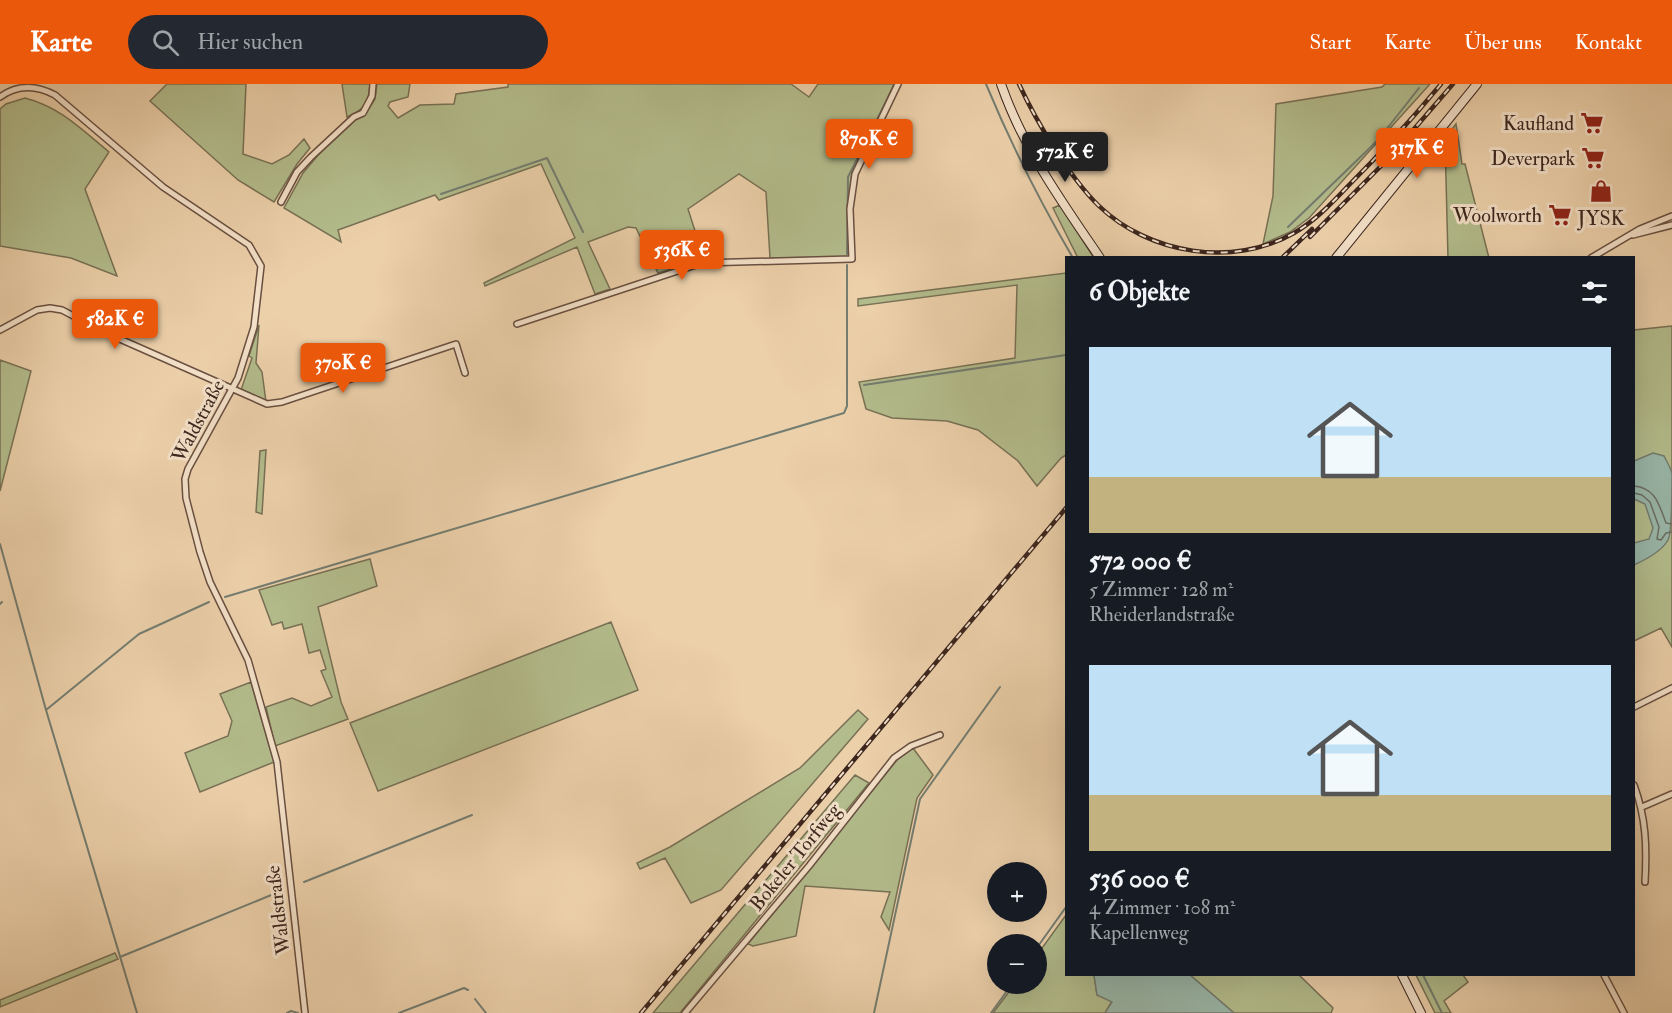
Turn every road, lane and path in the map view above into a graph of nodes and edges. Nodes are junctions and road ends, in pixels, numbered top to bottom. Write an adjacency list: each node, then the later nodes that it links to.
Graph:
1 (374, 84): 6 (street)
2 (898, 84): 13 (street)
3 (1000, 84): 10 (main road)
4 (1477, 84): 11 (main road)
5 (0, 97): 16 (street, Waldstraße)
6 (281, 202)
7 (1672, 216): 9 (street)
8 (1672, 225): 9 (street)
9 (1632, 235): 12 (street)
10 (1099, 256)
11 (1338, 256)
12 (1595, 256)
13 (517, 324)
14 (0, 330): 16 (street)
15 (465, 373): 16 (street)
16 (231, 390): 26 (street, Waldstraße)
17 (1672, 688): 18 (street)
18 (1635, 706)
19 (940, 735): 27 (street, Bokeler Torfweg)
20 (1635, 787): 22 (street)
21 (1672, 794): 22 (street)
22 (1642, 807): 23 (street)
23 (1645, 882)
24 (1402, 976): 28 (main road)
25 (1605, 976): 29 (street)
26 (305, 1010)
27 (685, 1013)
28 (1421, 1013)
29 (1624, 1013)

